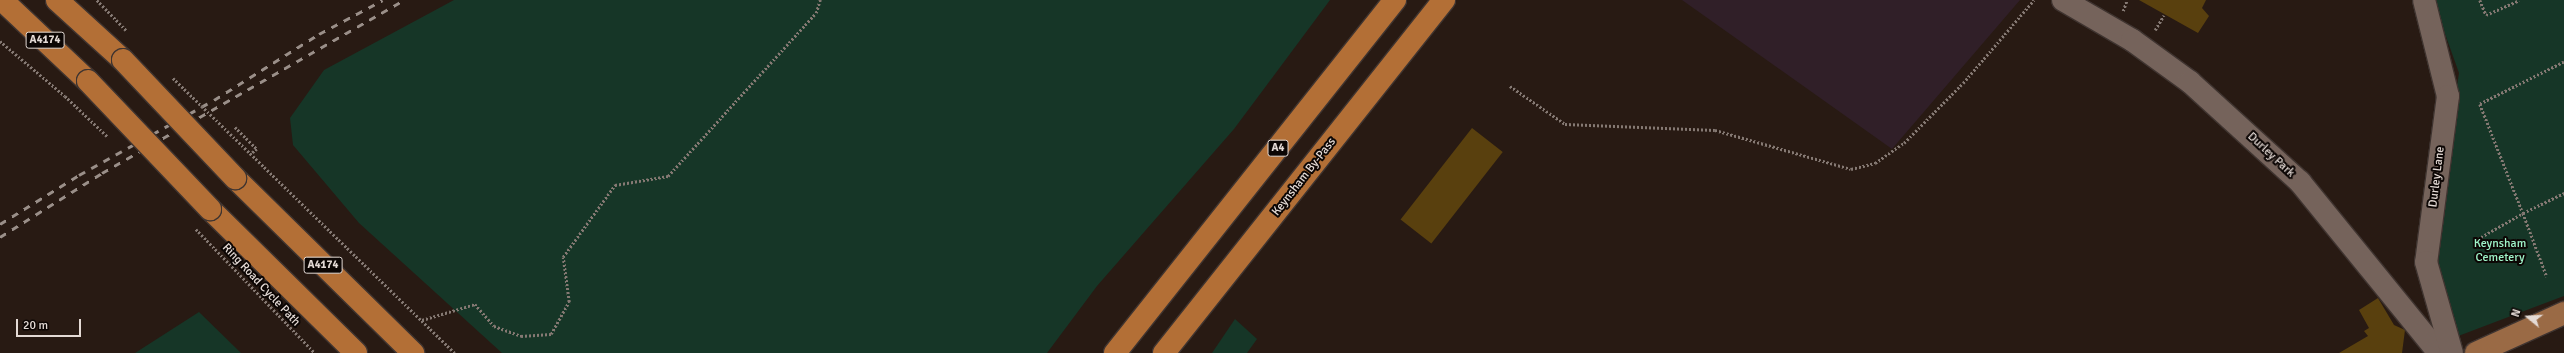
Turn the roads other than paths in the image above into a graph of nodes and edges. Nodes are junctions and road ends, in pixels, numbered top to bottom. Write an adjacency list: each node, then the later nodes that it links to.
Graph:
1 (2, 0): 8 (highway, A4174, bridge)
2 (57, 0): 9 (highway, A4174, bridge)
3 (1395, 0): 10 (highway, A4)
4 (1444, 0): 11 (highway, Keynsham By-Pass)
5 (2063, 0): 12 (street, Durley Park)
6 (2424, 0): 13 (street, Durley Lane)
7 (2564, 313): 14 (main road)
8 (356, 353)
9 (413, 353)
10 (1115, 353)
11 (1164, 353)
12 (2438, 353)
13 (2452, 353)
14 (2476, 353)

